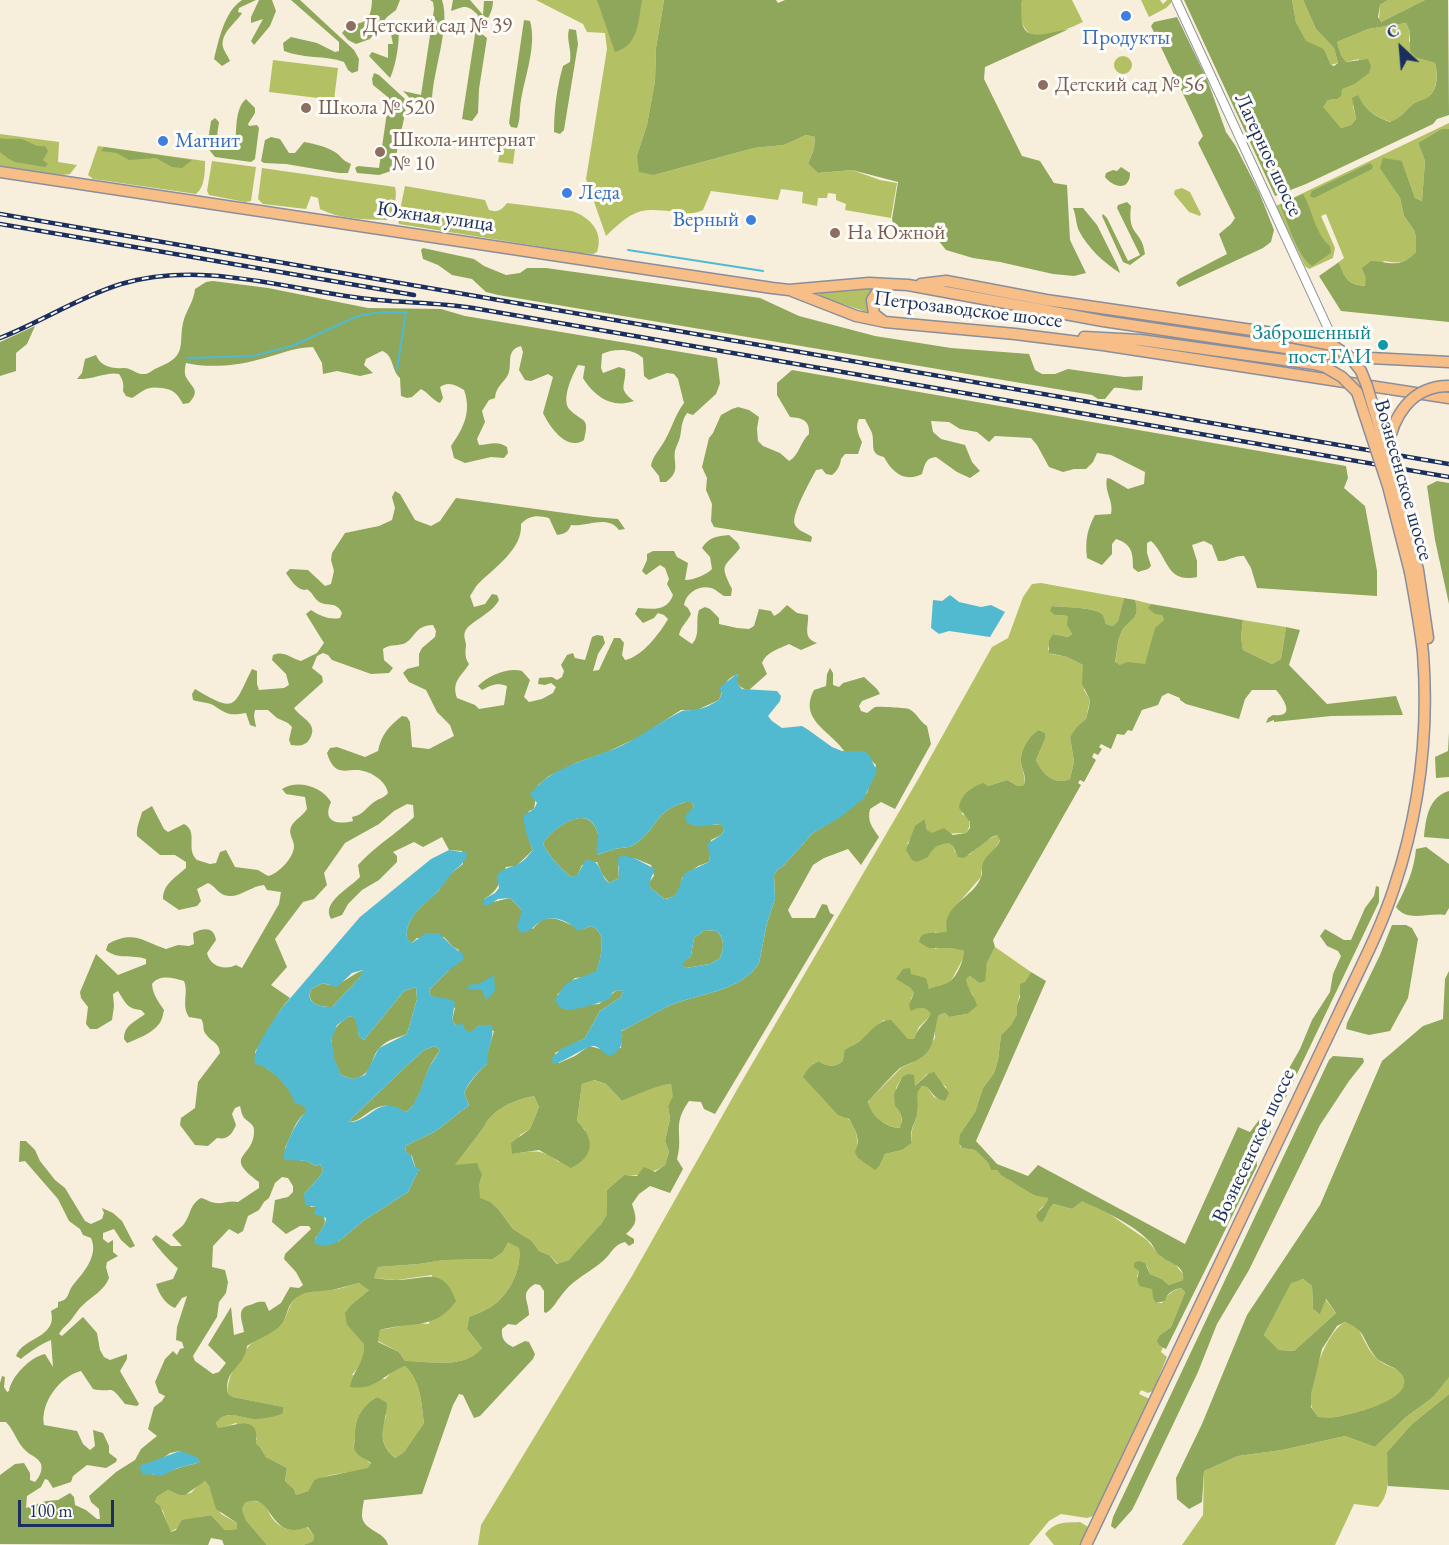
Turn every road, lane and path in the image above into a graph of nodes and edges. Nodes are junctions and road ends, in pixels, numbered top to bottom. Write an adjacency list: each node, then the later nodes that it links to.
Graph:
1 (1176, 0): 7 (street, Лагерное шоссе)
2 (0, 172): 5 (main road, Южная улица)
3 (891, 285): 4 (main road, Петрозаводское шоссе); 5 (main road, Петрозаводское шоссе); 6 (main road)
4 (908, 285): 9 (main road, Петрозаводское шоссе); 14 (main road, Вознесенское шоссе, bridge)
5 (789, 290): 6 (main road, Петрозаводское шоссе)
6 (885, 322): 8 (main road, Петрозаводское шоссе)
7 (1326, 325): 9 (street); 10 (street, Лагерное шоссе)
8 (1015, 334): 13 (main road, Петрозаводское шоссе); 15 (main road, Вознесенское шоссе, bridge)
9 (1306, 351): 10 (main road, Петрозаводское шоссе)
10 (1341, 356): 11 (main road, Петрозаводское шоссе)
11 (1449, 362)
12 (1449, 386): 14 (main road, Вознесенское шоссе, bridge)
13 (1449, 398)
14 (1387, 453): 15 (main road, Вознесенское шоссе, bridge)
15 (1414, 571): 16 (main road, Вознесенское шоссе)
16 (1086, 1545)

